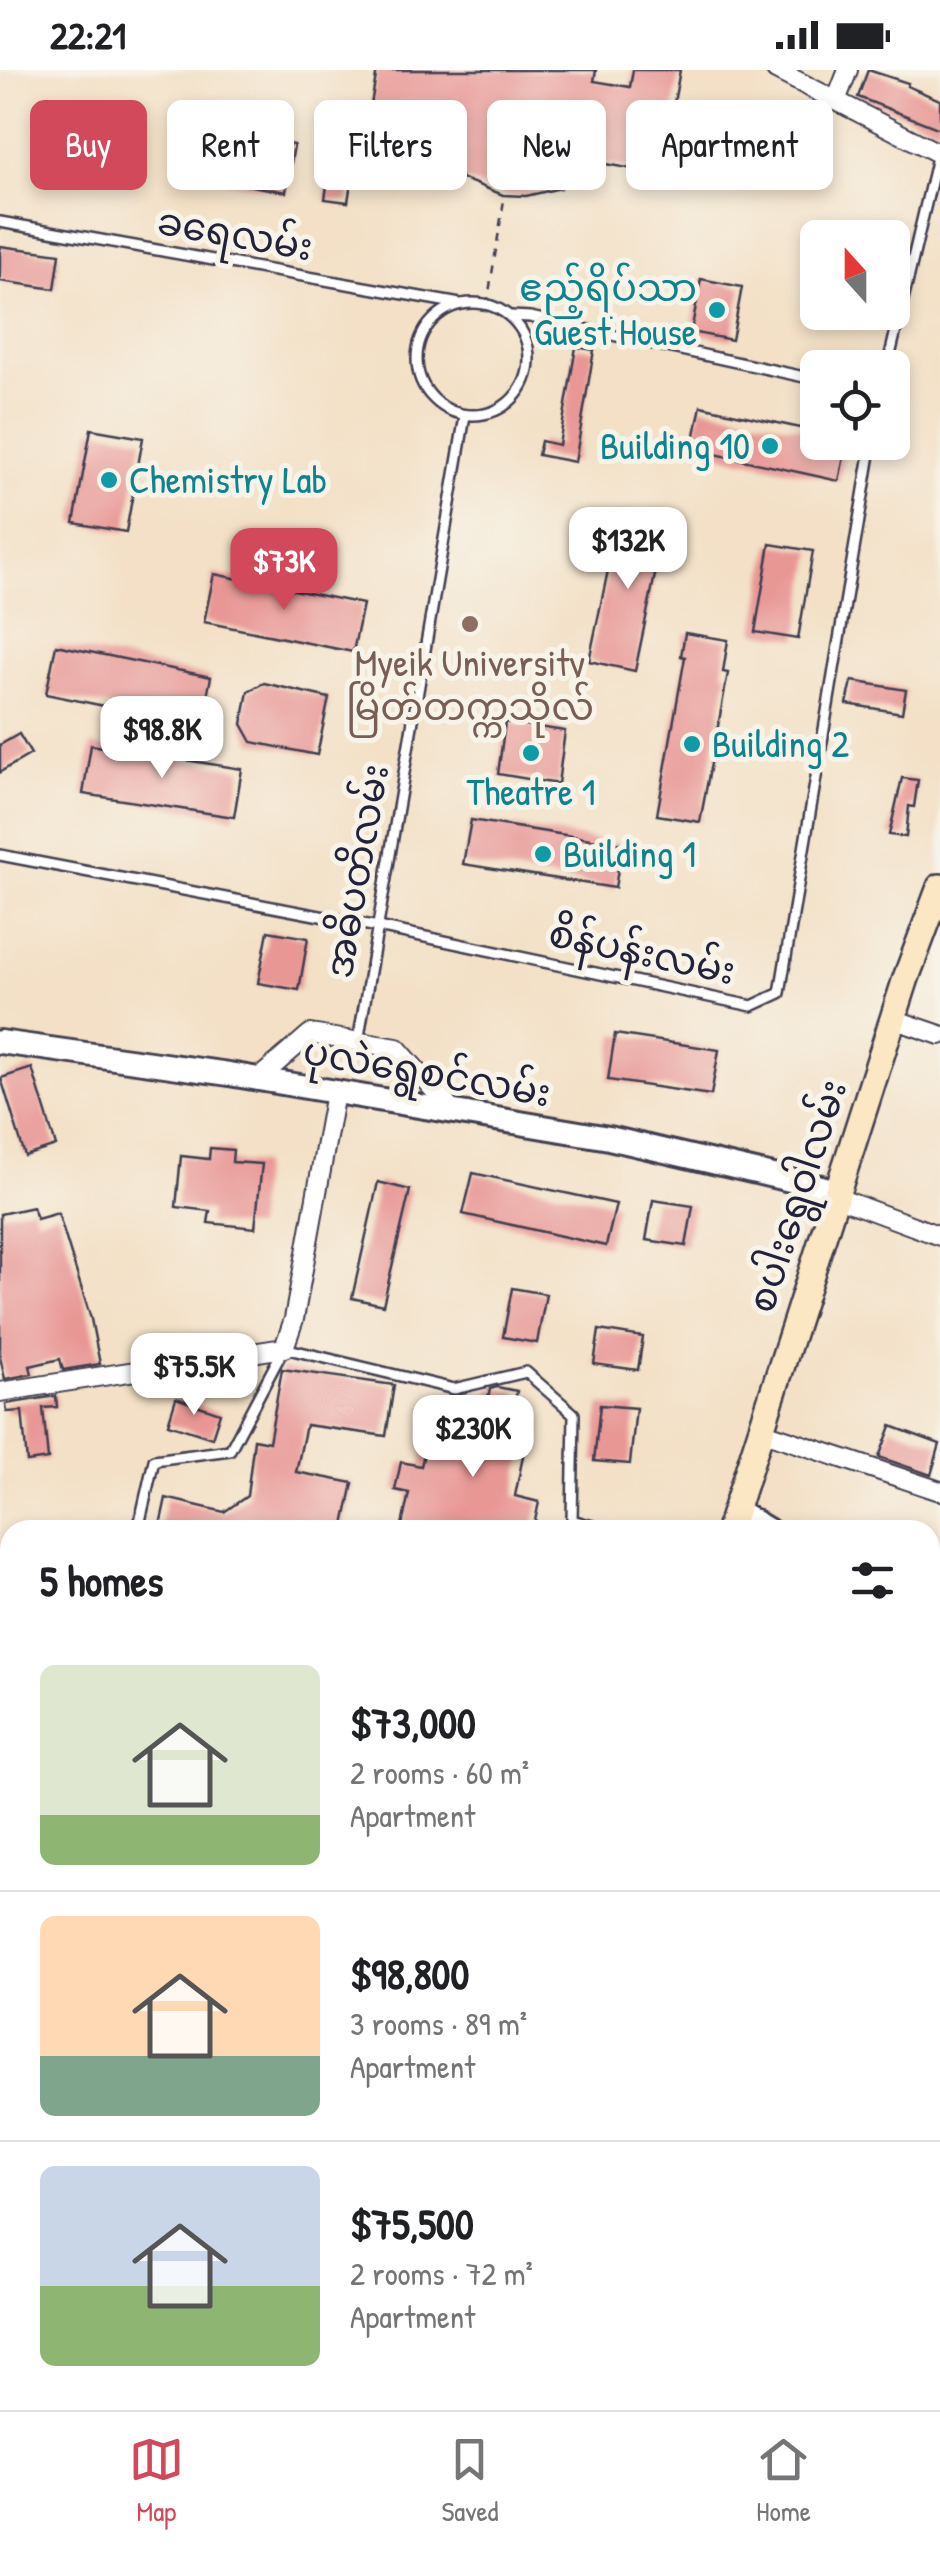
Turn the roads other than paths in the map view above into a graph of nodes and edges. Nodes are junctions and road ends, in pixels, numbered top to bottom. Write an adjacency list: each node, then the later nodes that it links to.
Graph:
1 (776, 70): 3 (street)
2 (848, 70): 3 (street)
3 (836, 101): 4 (street)
4 (939, 152): 8 (lane)
5 (0, 222): 6 (lane, ခရေလမ်း)
6 (460, 304): 7 (lane); 10 (lane)
7 (510, 316): 9 (lane); 10 (lane)
8 (891, 350)
9 (800, 376)
10 (465, 416): 14 (lane, အဓိပတိလမ်း)
11 (869, 460): 14 (lane, စိန်ပန်းလမ်း)
12 (0, 855): 14 (lane, စိန်ပန်းလမ်း)
13 (940, 887): 15 (main road, စပါးရွေဝါလမ်း)
14 (378, 927): 18 (lane, အဓိပတိလမ်း)
15 (893, 1019): 16 (street); 22 (main road, စပါးရွေဝါလမ်း)
16 (940, 1036)
17 (0, 1042): 19 (street, ပုလဲရွေစင်လမ်း)
18 (358, 1042): 19 (street); 21 (street)
19 (258, 1079): 20 (street, ပုလဲရွေစင်လမ်း)
20 (335, 1093): 21 (street, ပုလဲရွေစင်လမ်း); 24 (street)
21 (454, 1113): 22 (street, ပုလဲရွေစင်လမ်း)
22 (836, 1194): 23 (street); 26 (main road, စပါးရွေဝါလမ်း)
23 (940, 1236)
24 (284, 1348): 25 (street); 28 (lane); 29 (lane)
25 (0, 1392)
26 (761, 1431): 27 (street); 30 (main road, စပါးရွေဝါလမ်း)
27 (940, 1491)
28 (140, 1520)
29 (572, 1520)
30 (732, 1520)

